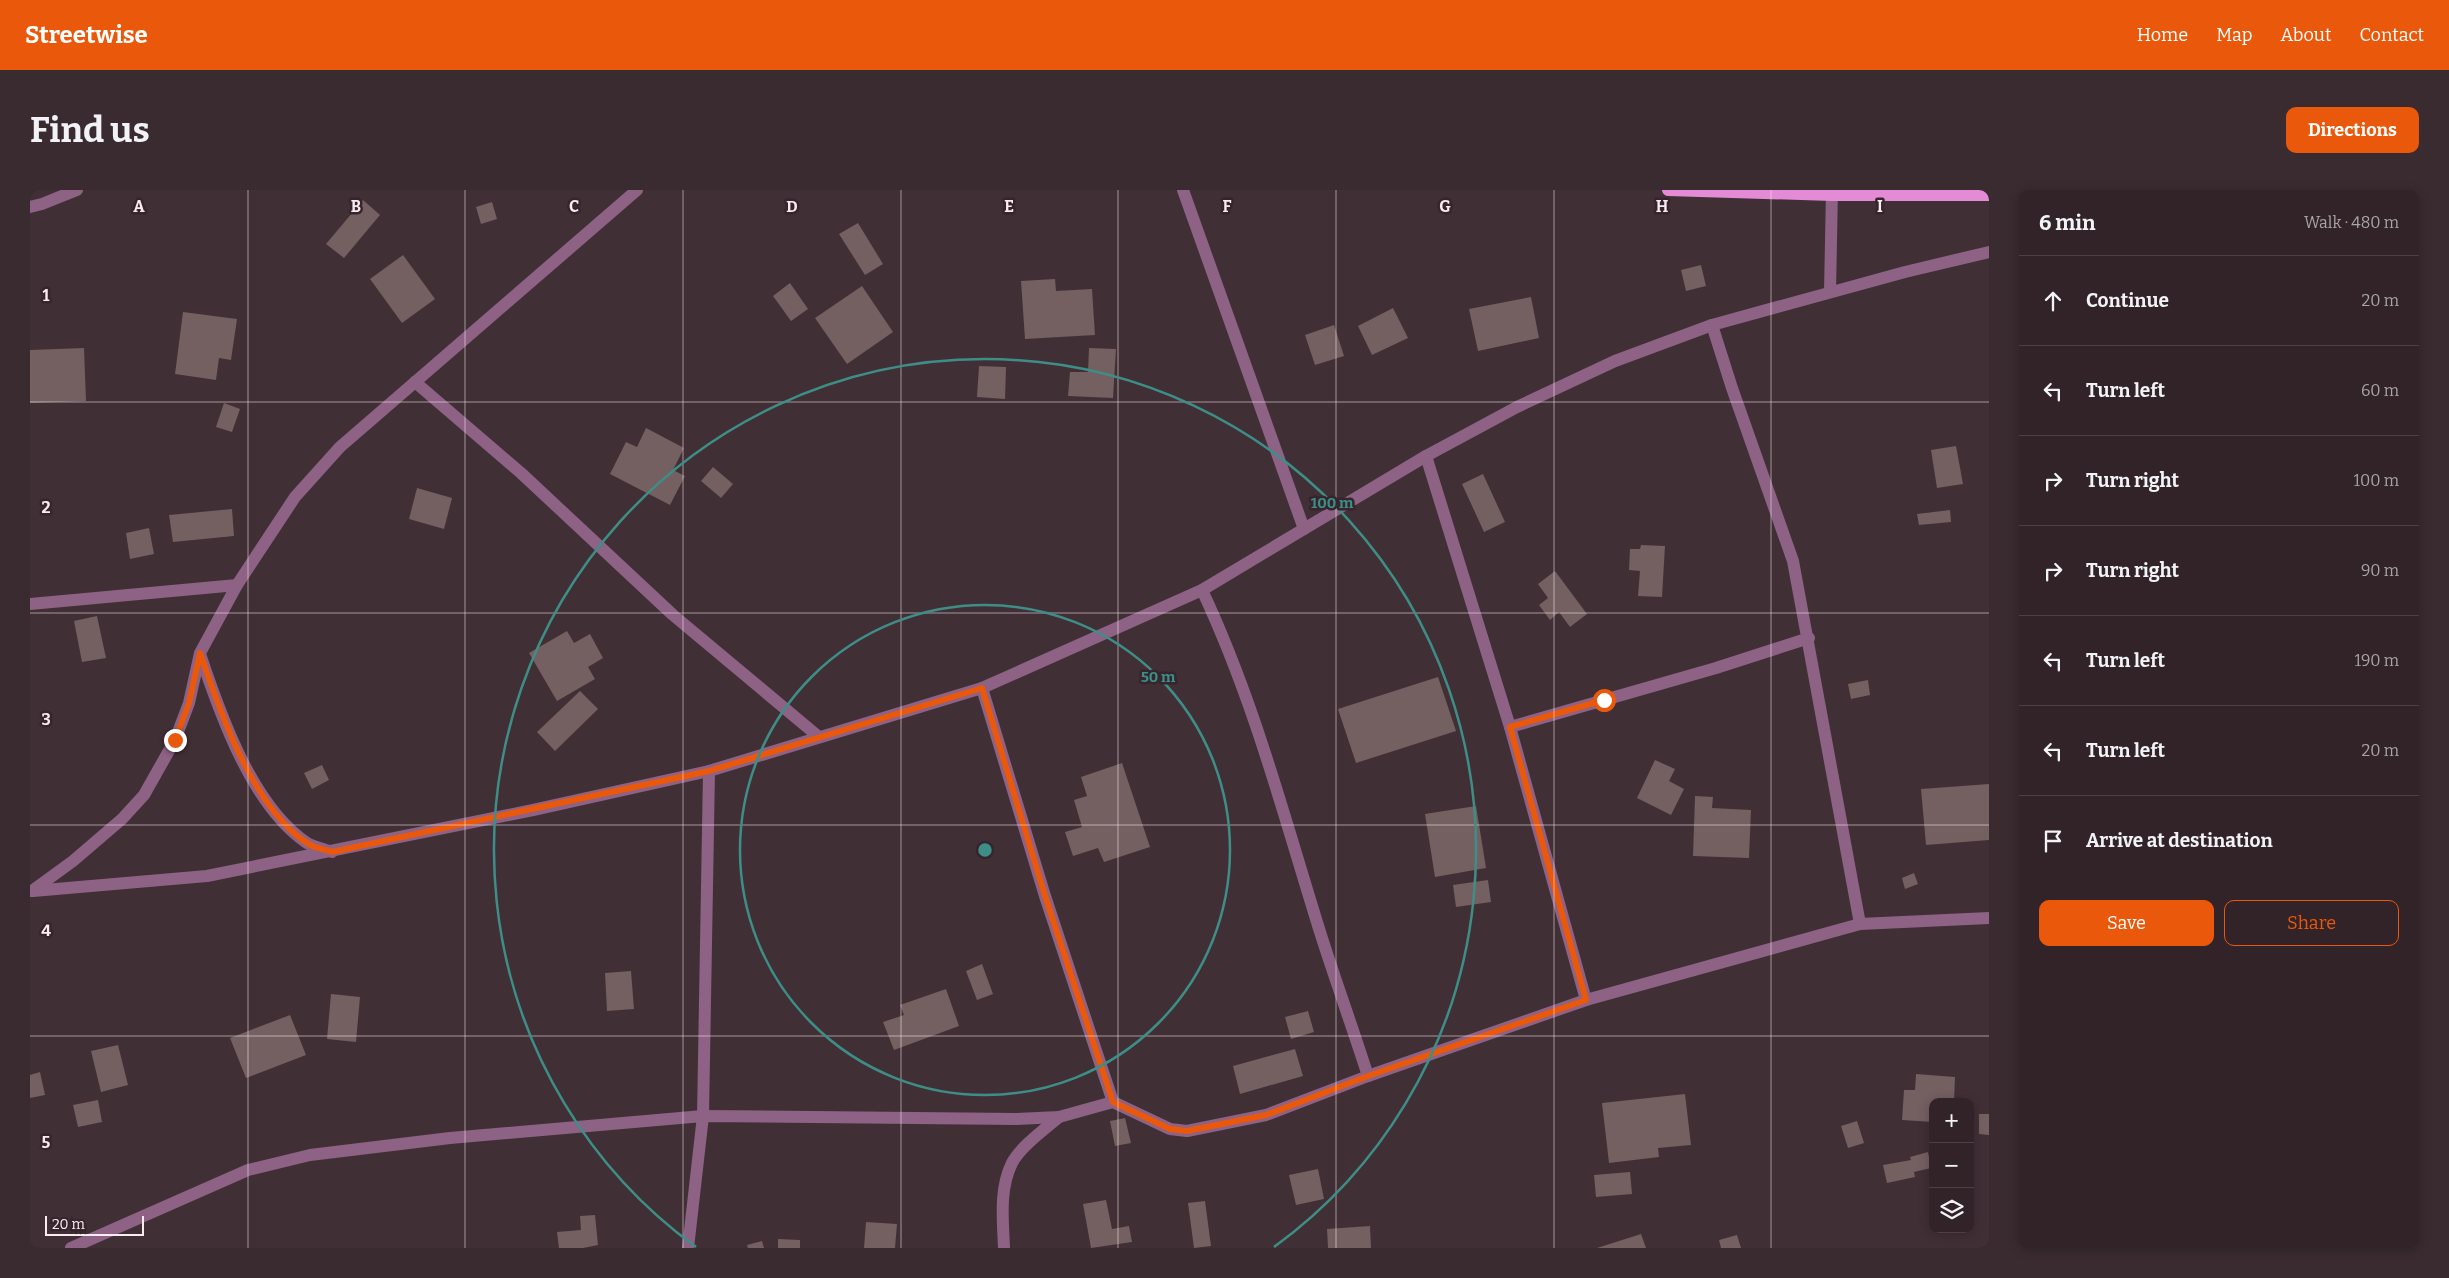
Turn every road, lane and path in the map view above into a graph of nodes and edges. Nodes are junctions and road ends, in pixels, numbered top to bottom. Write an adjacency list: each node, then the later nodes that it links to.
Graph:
1 (77, 190): 7 (street)
2 (637, 190): 11 (street)
3 (1183, 190): 13 (street)
4 (1668, 190): 5 (main road)
5 (1832, 192): 6 (main road); 9 (street)
6 (1989, 195)
7 (30, 207)
8 (1989, 252): 9 (street)
9 (1830, 292): 10 (street)
10 (1712, 325): 12 (street); 17 (street)
11 (415, 382): 14 (street); 21 (street)
12 (1426, 456): 13 (street); 20 (street)
13 (1304, 529): 15 (street)
14 (237, 585): 16 (street); 18 (street)
15 (1202, 590): 19 (street); 28 (street)
16 (30, 604)
17 (1809, 638): 20 (street); 26 (street)
18 (200, 653): 23 (street); 24 (street)
19 (982, 688): 21 (street); 29 (street)
20 (1510, 727): 27 (street)
21 (819, 737): 22 (street)
22 (709, 771): 23 (street); 30 (street)
23 (332, 852): 24 (street)
24 (31, 892)
25 (1989, 918): 26 (street)
26 (1860, 924): 27 (street)
27 (1586, 1000): 28 (street)
28 (1368, 1076): 29 (street)
29 (1113, 1102): 31 (street)
30 (702, 1116): 31 (street); 32 (street); 33 (street)
31 (1059, 1117): 34 (street)
32 (71, 1248)
33 (688, 1248)
34 (1004, 1248)

